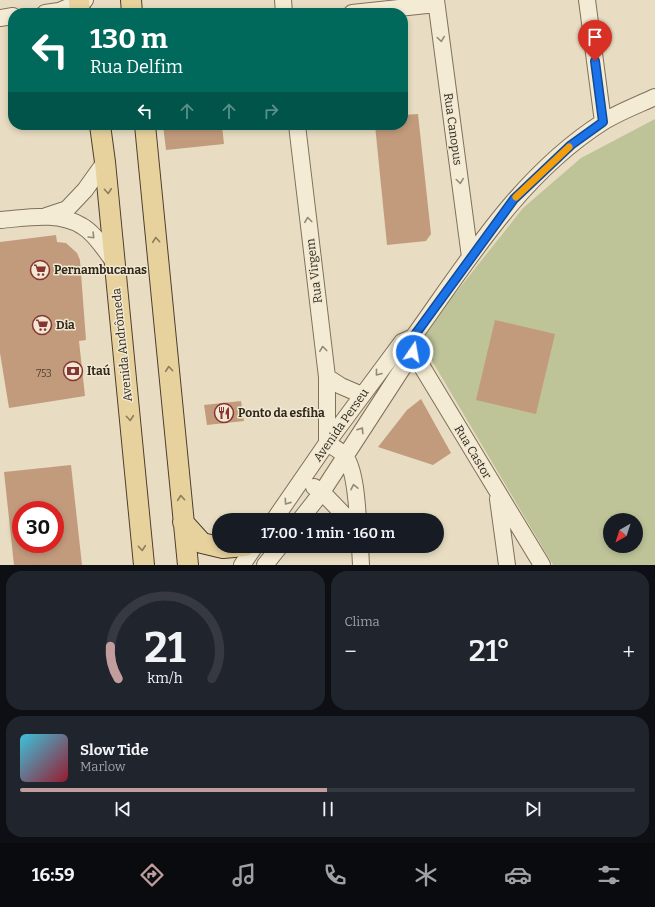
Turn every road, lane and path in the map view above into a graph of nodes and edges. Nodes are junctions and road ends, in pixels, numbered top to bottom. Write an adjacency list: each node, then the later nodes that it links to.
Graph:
1 (587, 0): 7 (street)
2 (436, 2): 5 (street); 14 (street, Rua Canopus, one-way to 14)
3 (81, 4): 4 (street)
4 (68, 8)
5 (390, 8)
6 (655, 97): 7 (street, Avenida Perseu)
7 (603, 122): 14 (street, Avenida Perseu)
8 (101, 130): 11 (main road, Avenida Andrômeda)
9 (145, 130): 28 (main road, one-way to 9)
10 (298, 130): 17 (street, Rua Virgem, one-way to 10)
11 (105, 162): 12 (street); 15 (main road, Avenida Andrômeda, one-way to 15)
12 (45, 216): 13 (street); 15 (street, one-way to 15)
13 (0, 220)
14 (470, 257): 16 (street, Avenida Perseu)
15 (115, 263): 33 (main road, Avenida Andrômeda, one-way to 33)
16 (410, 343): 18 (street, Avenida Perseu, one-way to 18); 20 (street, Avenida Perseu, one-way to 16); 23 (street, Rua Castor)
17 (327, 377): 18 (street); 19 (street, Rua Virgem)
18 (362, 395): 19 (street, Avenida Perseu)
19 (327, 442): 20 (street); 21 (street, Avenida Perseu)
20 (345, 456): 22 (street, Avenida Perseu); 27 (street, one-way to 20)
21 (303, 479): 22 (street); 24 (street, Avenida Perseu, one-way to 24)
22 (322, 492): 25 (street, Avenida Perseu); 26 (street)
23 (497, 492): 38 (street); 39 (street, Rua Castor)
24 (279, 513)
25 (306, 513)
26 (342, 513)
27 (358, 513)
28 (183, 522): 29 (main road); 34 (main road)
29 (212, 545)
30 (250, 553): 35 (street)
31 (274, 553): 36 (street)
32 (361, 553): 37 (street)
33 (144, 565)
34 (188, 565)
35 (242, 565)
36 (265, 565)
37 (362, 565)
38 (507, 565)
39 (542, 565)

